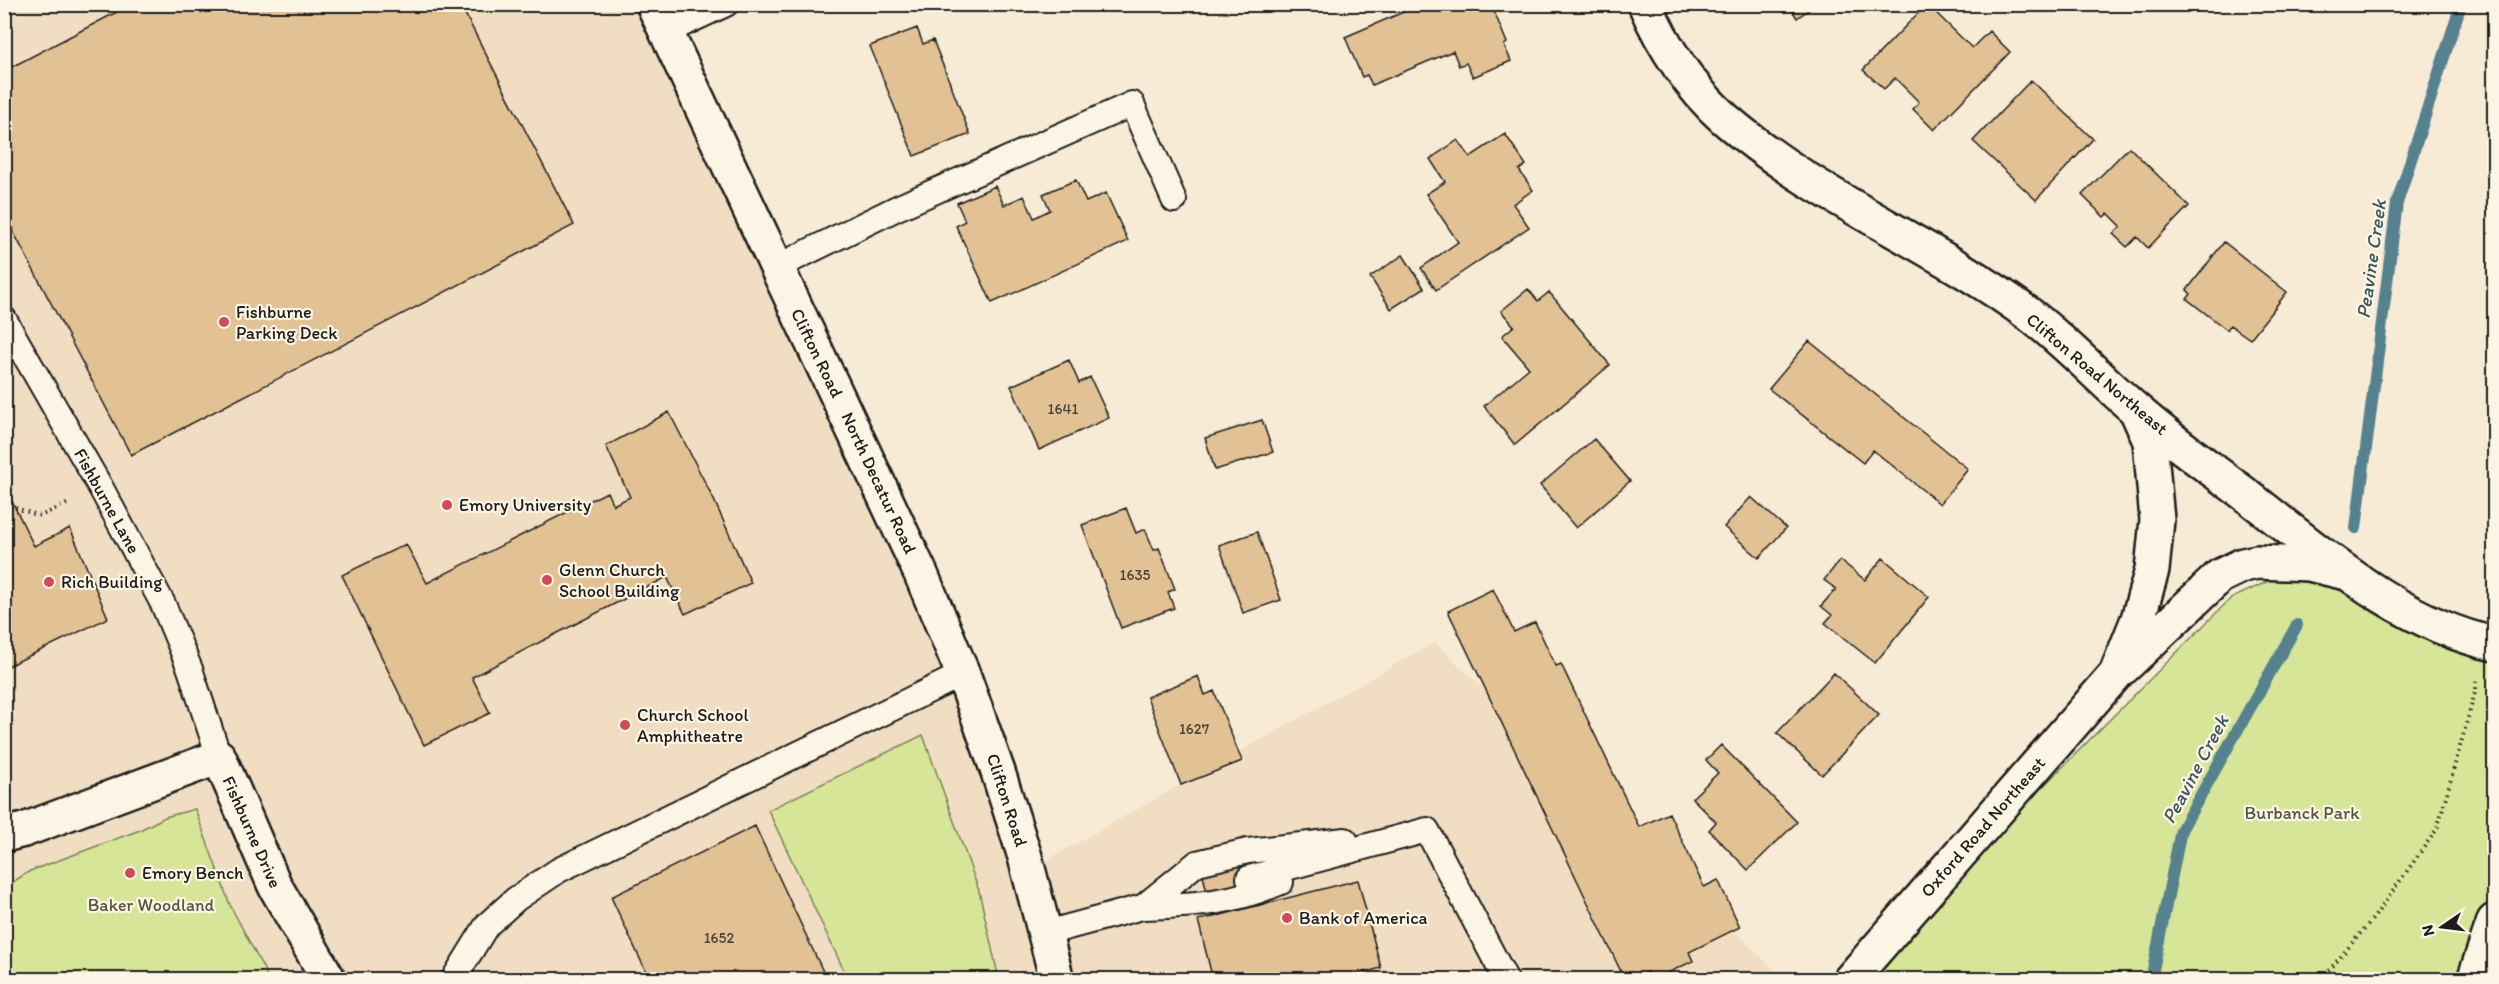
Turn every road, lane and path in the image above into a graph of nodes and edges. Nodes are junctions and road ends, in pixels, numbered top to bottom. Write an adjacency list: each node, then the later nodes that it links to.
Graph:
1 (726, 4): 3 (lane)
2 (1645, 4): 7 (street, Clifton Road Northeast)
3 (659, 18): 5 (street, Clifton Road)
4 (1174, 200): 5 (lane)
5 (776, 268): 12 (street, Clifton Road)
6 (4, 319): 8 (lane, Fishburne Lane)
7 (2136, 410): 10 (street, Clifton Road Northeast); 13 (street, Oxford Road Northeast)
8 (101, 488): 9 (path); 14 (lane, Fishburne Lane)
9 (4, 504)
10 (2349, 574): 11 (street, Clifton Road Northeast); 13 (street, Oxford Road Northeast)
11 (2487, 642): 28 (path)
12 (963, 674): 22 (street, Clifton Road); 24 (lane)
13 (2116, 674): 27 (street, Oxford Road Northeast)
14 (219, 757): 16 (street, Fishburne Drive); 23 (street, Fishburne Drive)
15 (1427, 830): 17 (lane); 20 (lane); 26 (lane)
16 (4, 835)
17 (1350, 851): 18 (lane); 20 (lane)
18 (1249, 878)
19 (1206, 889): 20 (lane)
20 (1143, 907): 22 (lane)
21 (2494, 921): 29 (street)
22 (1046, 933): 25 (street, Clifton Road)
23 (329, 980)
24 (453, 980)
25 (1057, 980)
26 (1506, 980)
27 (1850, 980)
28 (2320, 980)
29 (2474, 980)

